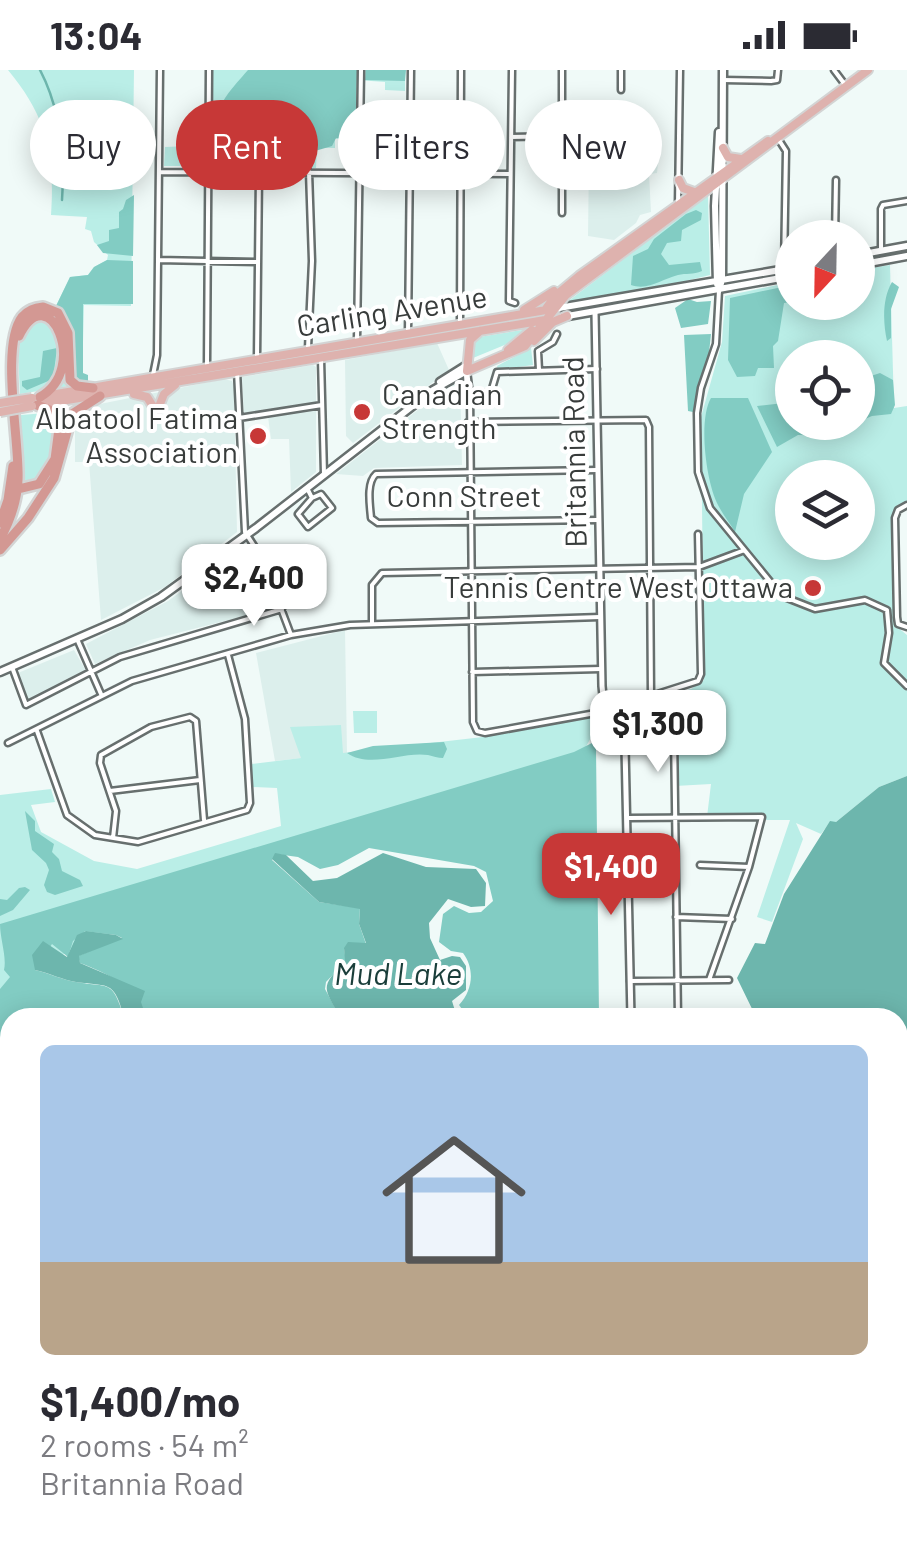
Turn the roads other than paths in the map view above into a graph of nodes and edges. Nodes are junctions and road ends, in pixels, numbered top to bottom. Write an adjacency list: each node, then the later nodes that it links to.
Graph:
1 (160, 70): 28 (street)
2 (210, 70): 17 (street)
3 (360, 70): 18 (street)
4 (411, 70): 19 (street)
5 (461, 70): 20 (street)
6 (512, 70): 23 (street)
7 (562, 70): 21 (street)
8 (621, 70): 16 (street)
9 (680, 70): 33 (street)
10 (723, 70): 14 (main road)
11 (778, 70): 14 (street)
12 (834, 70): 15 (street)
13 (868, 70): 15 (main road)
14 (723, 80): 22 (main road)
15 (846, 86): 25 (main road)
16 (621, 90)
17 (210, 100)
18 (360, 100)
19 (411, 100)
20 (461, 100)
21 (562, 100)
22 (722, 109): 26 (main road); 32 (main road)
23 (512, 137): 24 (street); 31 (street)
24 (525, 137)
25 (776, 137): 27 (main road); 32 (main road); 46 (street)
26 (723, 148): 27 (main road); 32 (main road)
27 (741, 158): 32 (main road)
28 (160, 172): 29 (street); 52 (street)
29 (176, 173)
30 (505, 174): 31 (street)
31 (510, 174): 62 (street)
32 (719, 179): 42 (main road); 53 (main road); 60 (main road)
33 (679, 180): 42 (main road); 44 (street)
34 (836, 180): 47 (street)
35 (210, 190): 54 (street)
36 (259, 190): 55 (street)
37 (310, 190): 76 (street)
38 (360, 190): 72 (street)
39 (411, 190): 68 (street)
40 (460, 190): 67 (street)
41 (562, 190): 45 (street)
42 (694, 192): 44 (main road)
43 (907, 201): 49 (street)
44 (678, 204): 53 (main road)
45 (562, 213)
46 (787, 220)
47 (835, 220)
48 (907, 246): 49 (main road)
49 (881, 251): 50 (main road)
50 (875, 252)
51 (907, 256): 56 (main road)
52 (158, 260): 54 (street); 86 (street)
53 (606, 261): 58 (main road); 64 (main road)
54 (208, 262): 55 (street); 81 (street)
55 (259, 262): 78 (street)
56 (875, 262)
57 (775, 270): 60 (main road, Carling Avenue)
58 (579, 276): 64 (main road); 66 (main road)
59 (775, 279): 61 (main road, Carling Avenue)
60 (719, 280): 61 (main road); 64 (main road, Carling Avenue)
61 (719, 290): 63 (main road, Carling Avenue); 114 (street)
62 (515, 303)
63 (595, 312): 65 (main road, Carling Avenue); 83 (street, Britannia Road)
64 (545, 315): 65 (main road, Carling Avenue); 66 (main road, Carling Avenue); 69 (main road, Carling Avenue); 74 (main road); 82 (main road)
65 (567, 316): 74 (main road)
66 (494, 318): 67 (main road, Carling Avenue)
67 (460, 324): 68 (main road, Carling Avenue)
68 (408, 332): 72 (main road, Carling Avenue)
69 (480, 332): 71 (main road, Carling Avenue); 75 (main road)
70 (557, 334): 84 (street)
71 (452, 336): 75 (main road); 77 (main road, Carling Avenue)
72 (357, 342): 76 (main road, Carling Avenue); 77 (street)
73 (16, 343): 89 (highway); 92 (highway); 104 (highway)
74 (526, 346): 82 (main road)
75 (468, 347): 82 (main road)
76 (308, 350): 78 (main road, Carling Avenue)
77 (354, 353): 79 (main road, Carling Avenue)
78 (257, 358): 80 (main road, Carling Avenue)
79 (321, 359): 85 (main road, Carling Avenue); 95 (street)
80 (237, 362): 81 (main road, Carling Avenue); 85 (street)
81 (207, 366): 86 (main road, Carling Avenue); 87 (street)
82 (468, 368): 91 (street); 94 (street); 102 (main road)
83 (597, 369): 84 (street); 98 (street, Britannia Road)
84 (539, 370): 91 (street)
85 (238, 373): 87 (main road, Carling Avenue); 97 (street)
86 (153, 376): 89 (main road, Carling Avenue)
87 (207, 378): 88 (main road, Carling Avenue)
88 (180, 383): 90 (main road, Carling Avenue); 90 (main road)
89 (96, 392): 90 (main road, Carling Avenue); 92 (main road, Carling Avenue); 113 (highway)
90 (120, 394)
91 (470, 394): 94 (street)
92 (35, 402): 93 (main road, Carling Avenue, bridge); 96 (main road, Carling Avenue, bridge); 104 (highway)
93 (0, 404)
94 (468, 404): 99 (street)
95 (322, 405): 97 (street); 102 (street)
96 (0, 412)
97 (239, 418): 111 (street)
98 (597, 419): 99 (street); 100 (street, Britannia Road); 118 (street)
99 (468, 422): 101 (street)
100 (598, 470): 101 (street); 108 (street, Britannia Road)
101 (469, 472): 107 (street); 107 (street, Conn Street)
102 (324, 475): 103 (main road)
103 (307, 488): 105 (street); 111 (main road)
104 (14, 490): 109 (highway); 112 (highway)
105 (312, 498): 105 (street)
106 (907, 505): 120 (street)
107 (470, 520): 108 (street, Conn Street); 119 (street)
108 (598, 520): 117 (street, Britannia Road)
109 (0, 523)
110 (698, 534): 116 (street)
111 (246, 535): 121 (street); 127 (main road)
112 (0, 539)
113 (0, 550)
114 (742, 551): 116 (street); 134 (street)
115 (907, 565): 120 (street)
116 (699, 567): 118 (street); 136 (street)
117 (600, 568): 118 (street); 119 (street); 122 (street, Britannia Road)
118 (649, 568): 136 (street)
119 (471, 572): 123 (street); 124 (street)
120 (896, 572): 125 (street)
121 (282, 609): 126 (street); 132 (street)
122 (600, 617): 123 (street); 130 (street, Britannia Road)
123 (472, 622): 124 (street); 133 (street)
124 (372, 624): 126 (street)
125 (907, 627)
126 (291, 635): 128 (street)
127 (77, 639): 129 (main road); 132 (street)
128 (228, 655): 135 (street); 145 (street)
129 (12, 667): 131 (main road); 132 (street)
130 (601, 669): 133 (street); 137 (street, Britannia Road)
131 (0, 672)
132 (92, 672): 135 (street)
133 (472, 672): 137 (street)
134 (907, 686)
135 (102, 696): 138 (street)
136 (651, 696): 137 (street)
137 (606, 711): 143 (street, Britannia Road)
138 (37, 732): 140 (street); 146 (street)
139 (674, 732): 144 (street)
140 (8, 744)
141 (200, 780): 142 (street); 142 (street); 145 (street)
142 (110, 791): 146 (street)
143 (627, 818): 144 (street); 153 (street, Britannia Road)
144 (676, 818): 148 (street); 149 (street)
145 (204, 822): 146 (street)
146 (113, 838)
147 (700, 865): 148 (street)
148 (748, 867): 150 (street)
149 (676, 917): 150 (street); 154 (street)
150 (732, 919): 151 (street)
151 (709, 980): 152 (street); 154 (street)
152 (728, 980)
153 (630, 981): 154 (street); 155 (street, Britannia Road)
154 (678, 982): 156 (street)
155 (631, 1008)
156 (678, 1008)

